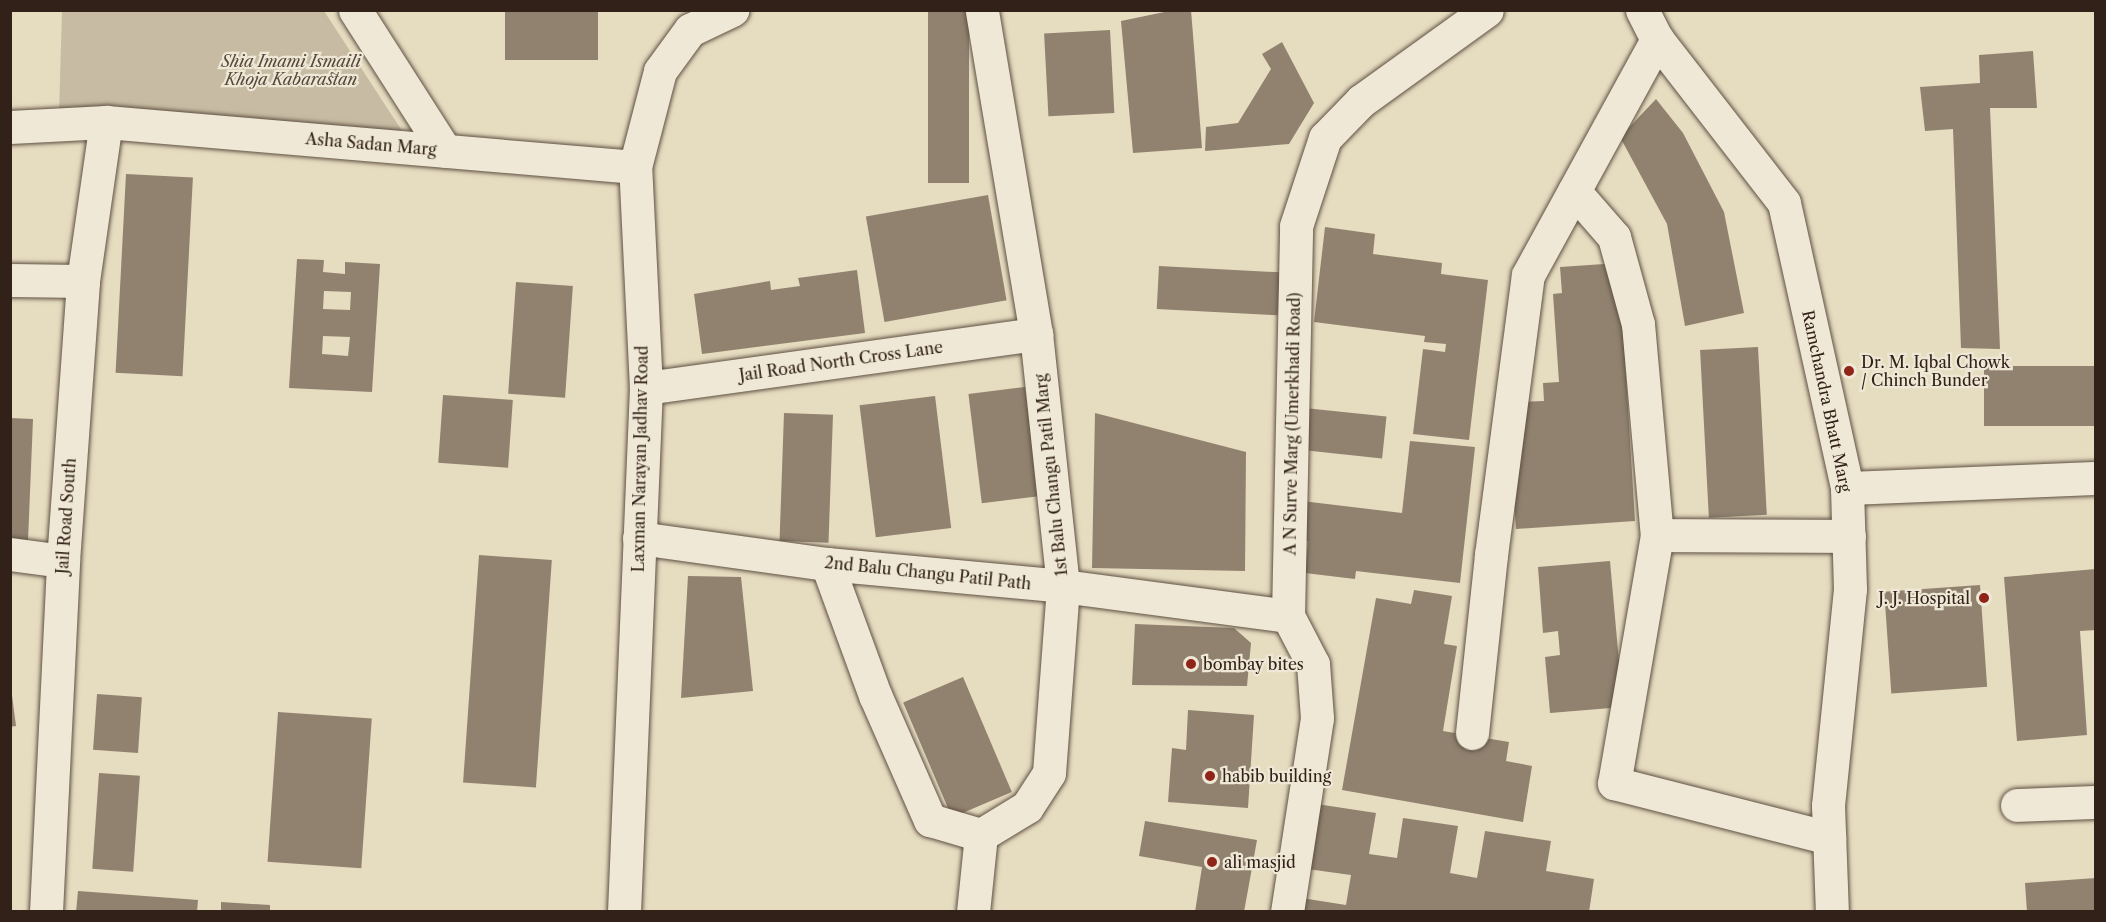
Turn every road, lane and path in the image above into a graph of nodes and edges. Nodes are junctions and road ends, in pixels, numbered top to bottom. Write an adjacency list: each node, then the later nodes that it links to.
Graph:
1 (355, 10): 9 (street)
2 (732, 10): 10 (street, Laxman Narayan Jadhav Road)
3 (982, 10): 14 (street, 1st Balu Changu Patil Marg)
4 (1487, 10): 25 (street, A N Surve Marg (Umerkhadi Road))
5 (1642, 10): 6 (street, Ramchandra Bhatt Marg)
6 (1657, 39): 11 (street); 17 (street, Ramchandra Bhatt Marg)
7 (106, 122): 8 (street, Asha Sadan Marg); 9 (street, Asha Sadan Marg); 13 (street, Jail Road South)
8 (10, 127)
9 (445, 151): 10 (street, Asha Sadan Marg)
10 (635, 167): 15 (street, Laxman Narayan Jadhav Road)
11 (1575, 191): 18 (street); 26 (street)
12 (10, 280): 13 (street)
13 (83, 280): 22 (street, Jail Road South)
14 (1036, 334): 15 (street, Jail Road North Cross Lane); 24 (street, 1st Balu Changu Patil Marg)
15 (646, 388): 20 (street, Laxman Narayan Jadhav Road)
16 (2096, 478): 17 (street)
17 (1847, 488): 19 (street, Ramchandra Bhatt Marg)
18 (1657, 535): 19 (street); 30 (street)
19 (1849, 536): 30 (street, Ramchandra Bhatt Marg)
20 (639, 538): 23 (street, 2nd Balu Changu Patil Path); 32 (street, Laxman Narayan Jadhav Road)
21 (10, 554): 22 (street)
22 (63, 561): 31 (street, Jail Road South)
23 (827, 564): 24 (street, 2nd Balu Changu Patil Path); 29 (street)
24 (1063, 586): 25 (street, 2nd Balu Changu Patil Path); 29 (street, 1st Balu Changu Patil Marg)
25 (1288, 616): 34 (street, A N Surve Marg (Umerkhadi Road))
26 (1472, 733)
27 (2096, 802): 28 (street)
28 (2017, 805)
29 (981, 836): 33 (street)
30 (1829, 838): 35 (street, Ramchandra Bhatt Marg)
31 (46, 912)
32 (624, 912)
33 (973, 912)
34 (1287, 912)
35 (1832, 912)

